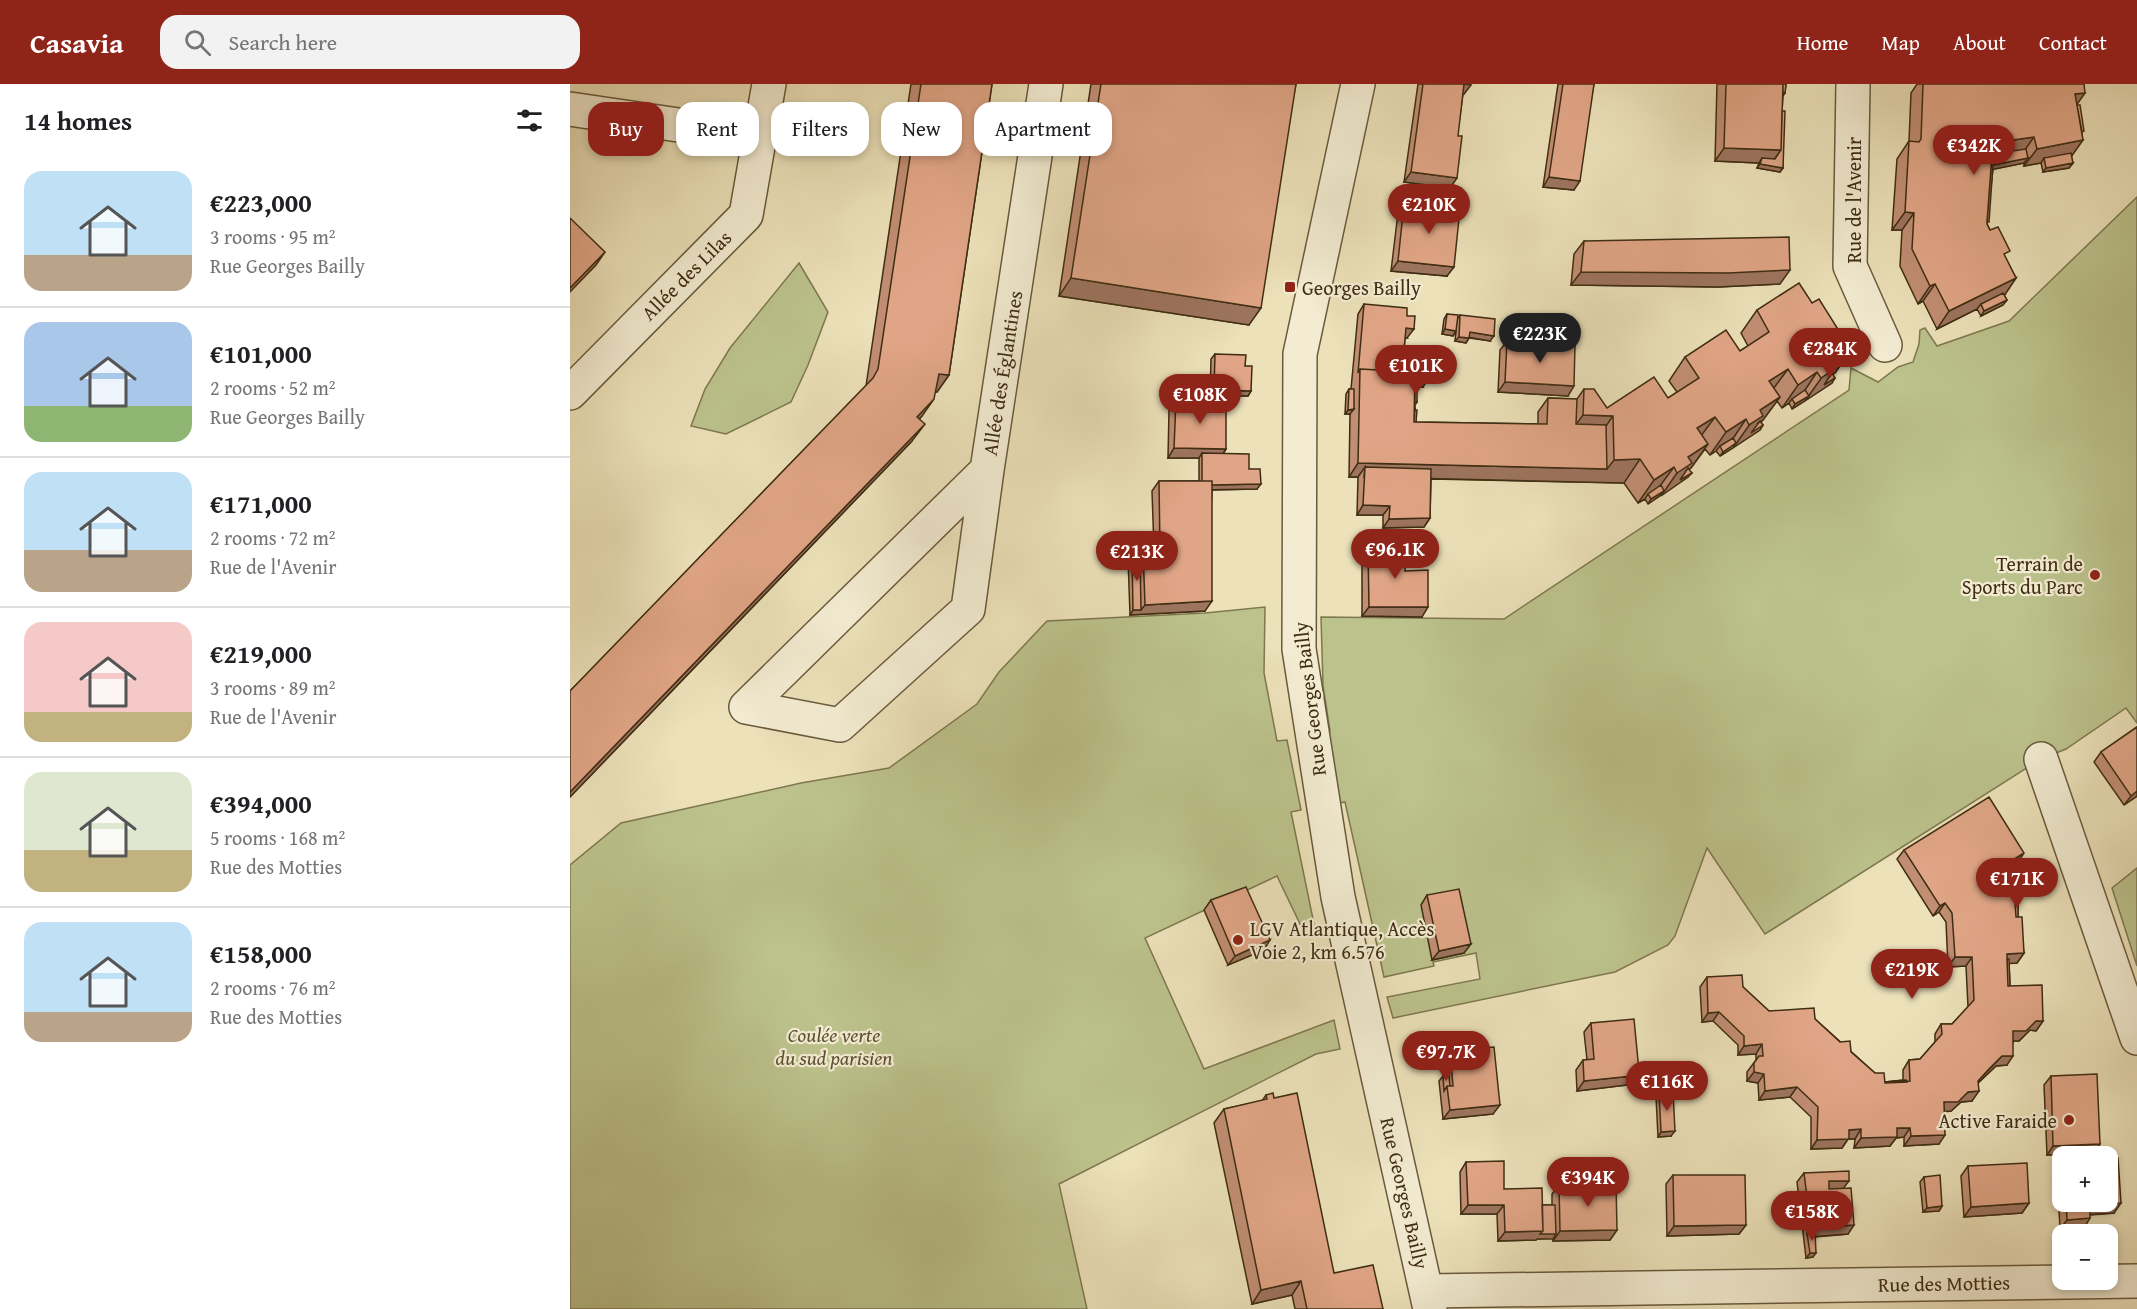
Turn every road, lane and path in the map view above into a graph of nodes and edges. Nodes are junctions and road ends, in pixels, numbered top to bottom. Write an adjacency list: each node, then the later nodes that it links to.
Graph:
1 (769, 84): 6 (street, Allée des Lilas)
2 (1046, 84): 9 (street, Allée des Églantines)
3 (1358, 84): 13 (street, Rue Georges Bailly)
4 (1853, 84): 7 (street, Rue de l'Avenir)
5 (570, 109): 6 (street)
6 (760, 137): 8 (street, Allée des Lilas)
7 (1885, 345)
8 (570, 393)
9 (987, 470): 9 (street, Allée des Églantines)
10 (2041, 759): 11 (street)
11 (2137, 1038)
12 (2137, 1281): 13 (street, Rue des Motties)
13 (1429, 1300)

